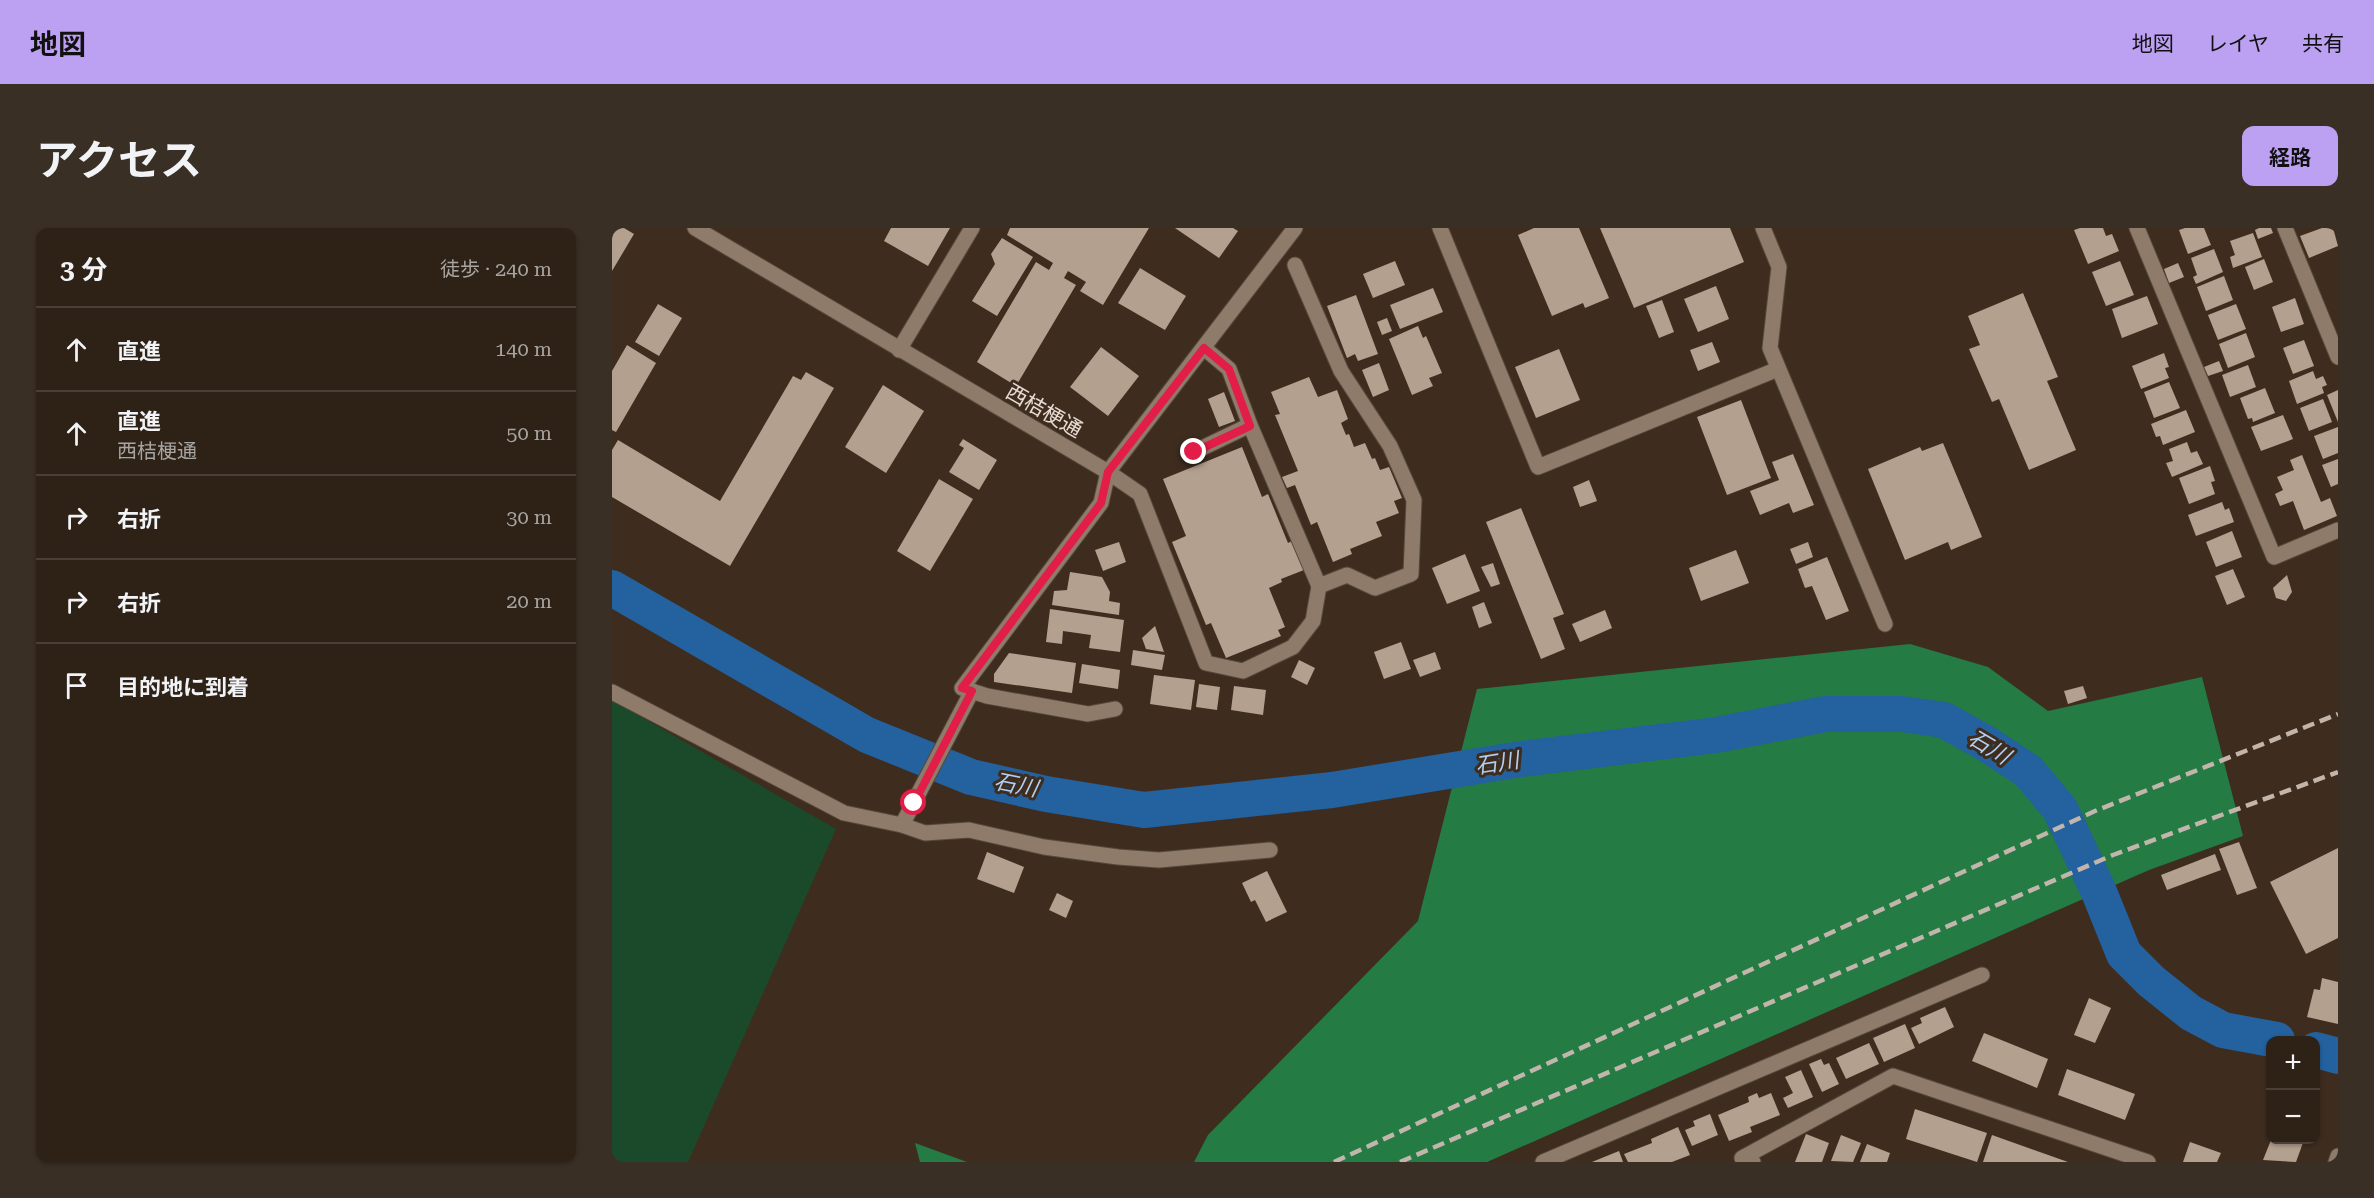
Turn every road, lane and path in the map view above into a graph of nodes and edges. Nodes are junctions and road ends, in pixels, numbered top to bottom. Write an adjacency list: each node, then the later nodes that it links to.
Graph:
1 (696, 228): 10 (street, 西桔梗通)
2 (972, 228): 10 (street)
3 (1295, 228): 9 (street)
4 (1440, 228): 12 (street)
5 (1763, 228): 12 (street)
6 (2137, 228): 16 (street)
7 (2285, 228): 11 (street)
8 (1295, 265): 17 (street)
9 (1204, 348): 13 (street); 15 (street)
10 (899, 350): 15 (street, 西桔梗通)
11 (2338, 357)
12 (1778, 369): 18 (street)
13 (1250, 426): 14 (street); 17 (street)
14 (1194, 452)
15 (1108, 472): 17 (street, 西桔梗通); 19 (street)
16 (2338, 530)
17 (1319, 586)
18 (1885, 624)
19 (972, 691): 21 (street); 22 (street)
20 (612, 692): 22 (street)
21 (1115, 709)
22 (902, 825): 23 (street)
23 (1270, 850)
24 (1982, 975): 26 (street)
25 (2338, 1156): 29 (street)
26 (1543, 1162)
27 (1753, 1162): 28 (street)
28 (2148, 1162)
29 (2336, 1162)

